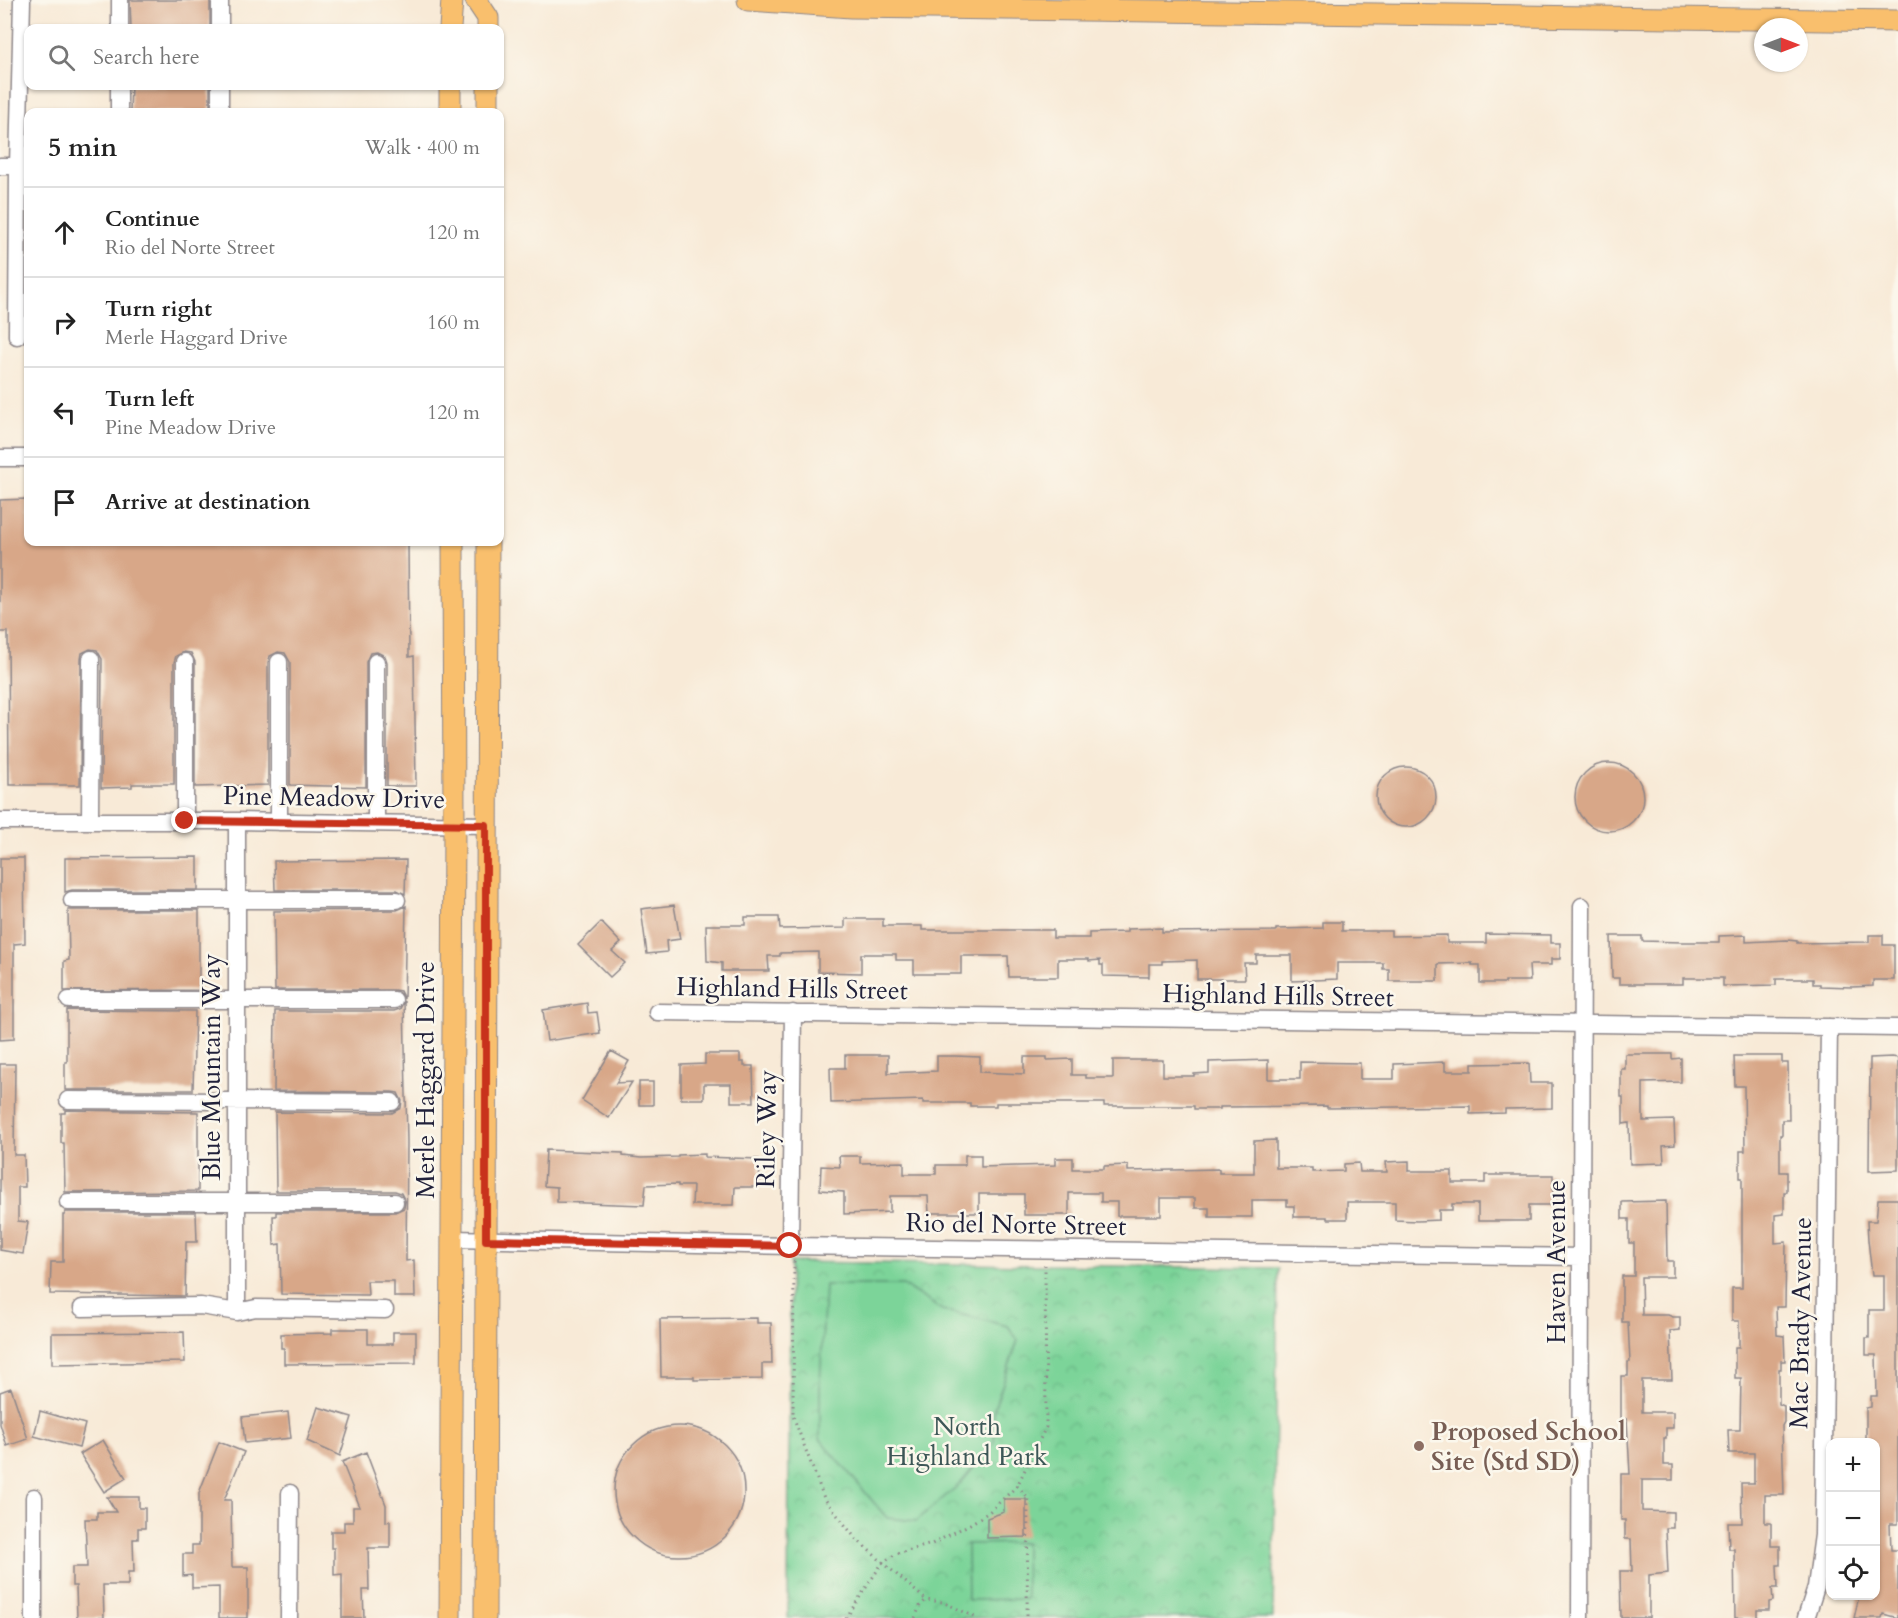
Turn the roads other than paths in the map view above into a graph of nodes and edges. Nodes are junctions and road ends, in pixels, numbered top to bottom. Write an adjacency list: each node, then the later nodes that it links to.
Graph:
1 (22, 0): 21 (street)
2 (120, 0): 8 (street)
3 (220, 0): 9 (street)
4 (452, 0): 10 (main road)
5 (476, 0): 11 (main road)
6 (748, 0): 7 (main road)
7 (1898, 21)
8 (120, 24)
9 (220, 24)
10 (450, 24)
11 (488, 24)
12 (119, 90): 16 (street)
13 (220, 90): 17 (street)
14 (450, 90): 18 (main road)
15 (488, 90): 19 (main road)
16 (119, 108)
17 (220, 108)
18 (450, 108)
19 (488, 108)
20 (0, 166): 21 (street)
21 (23, 166): 22 (street)
22 (17, 336)
23 (0, 458): 24 (street)
24 (24, 458)
25 (453, 546): 37 (main road, Merle Haggard Drive)
26 (488, 546): 38 (main road)
27 (90, 659): 32 (street)
28 (185, 662): 33 (street)
29 (376, 662): 36 (street)
30 (279, 663): 35 (street)
31 (0, 821): 32 (street, Pine Meadow Drive)
32 (90, 821): 33 (street, Pine Meadow Drive)
33 (185, 821): 34 (street, Pine Meadow Drive)
34 (237, 821): 35 (street, Pine Meadow Drive); 39 (street, Blue Mountain Way)
35 (279, 822): 36 (street, Pine Meadow Drive)
36 (376, 823): 37 (street, Pine Meadow Drive)
37 (454, 824): 38 (street, Pine Meadow Drive); 57 (main road, Merle Haggard Drive)
38 (486, 825): 58 (main road)
39 (237, 899): 40 (street); 41 (street); 43 (street, Blue Mountain Way)
40 (72, 900)
41 (397, 900)
42 (1582, 906): 48 (street, Haven Avenue)
43 (237, 999): 44 (street); 45 (street); 52 (street, Blue Mountain Way)
44 (69, 1000)
45 (394, 1000)
46 (657, 1012): 47 (street, Highland Hills Street)
47 (793, 1013): 48 (street, Highland Hills Street); 59 (street, Riley Way)
48 (1582, 1024): 49 (street, Highland Hills Street); 60 (street, Haven Avenue)
49 (1829, 1027): 50 (street, Highland Hills Street); 71 (street, Mac Brady Avenue)
50 (1898, 1028)
51 (68, 1100): 52 (street)
52 (237, 1101): 53 (street); 54 (street, Blue Mountain Way)
53 (392, 1102)
54 (237, 1201): 55 (street); 56 (street); 63 (street, Blue Mountain Way)
55 (68, 1202)
56 (395, 1202)
57 (451, 1239): 58 (street, Rio del Norte Street); 68 (main road, Merle Haggard Drive)
58 (486, 1240): 59 (street, Rio del Norte Street); 69 (main road)
59 (792, 1253): 60 (street, Rio del Norte Street)
60 (1581, 1257): 70 (street, Haven Avenue)
61 (82, 1308): 63 (street)
62 (385, 1310): 63 (street)
63 (237, 1312)
64 (290, 1493): 67 (street)
65 (34, 1497): 66 (street)
66 (34, 1618)
67 (289, 1618)
68 (450, 1618)
69 (485, 1618)
70 (1580, 1618)
71 (1806, 1618)

